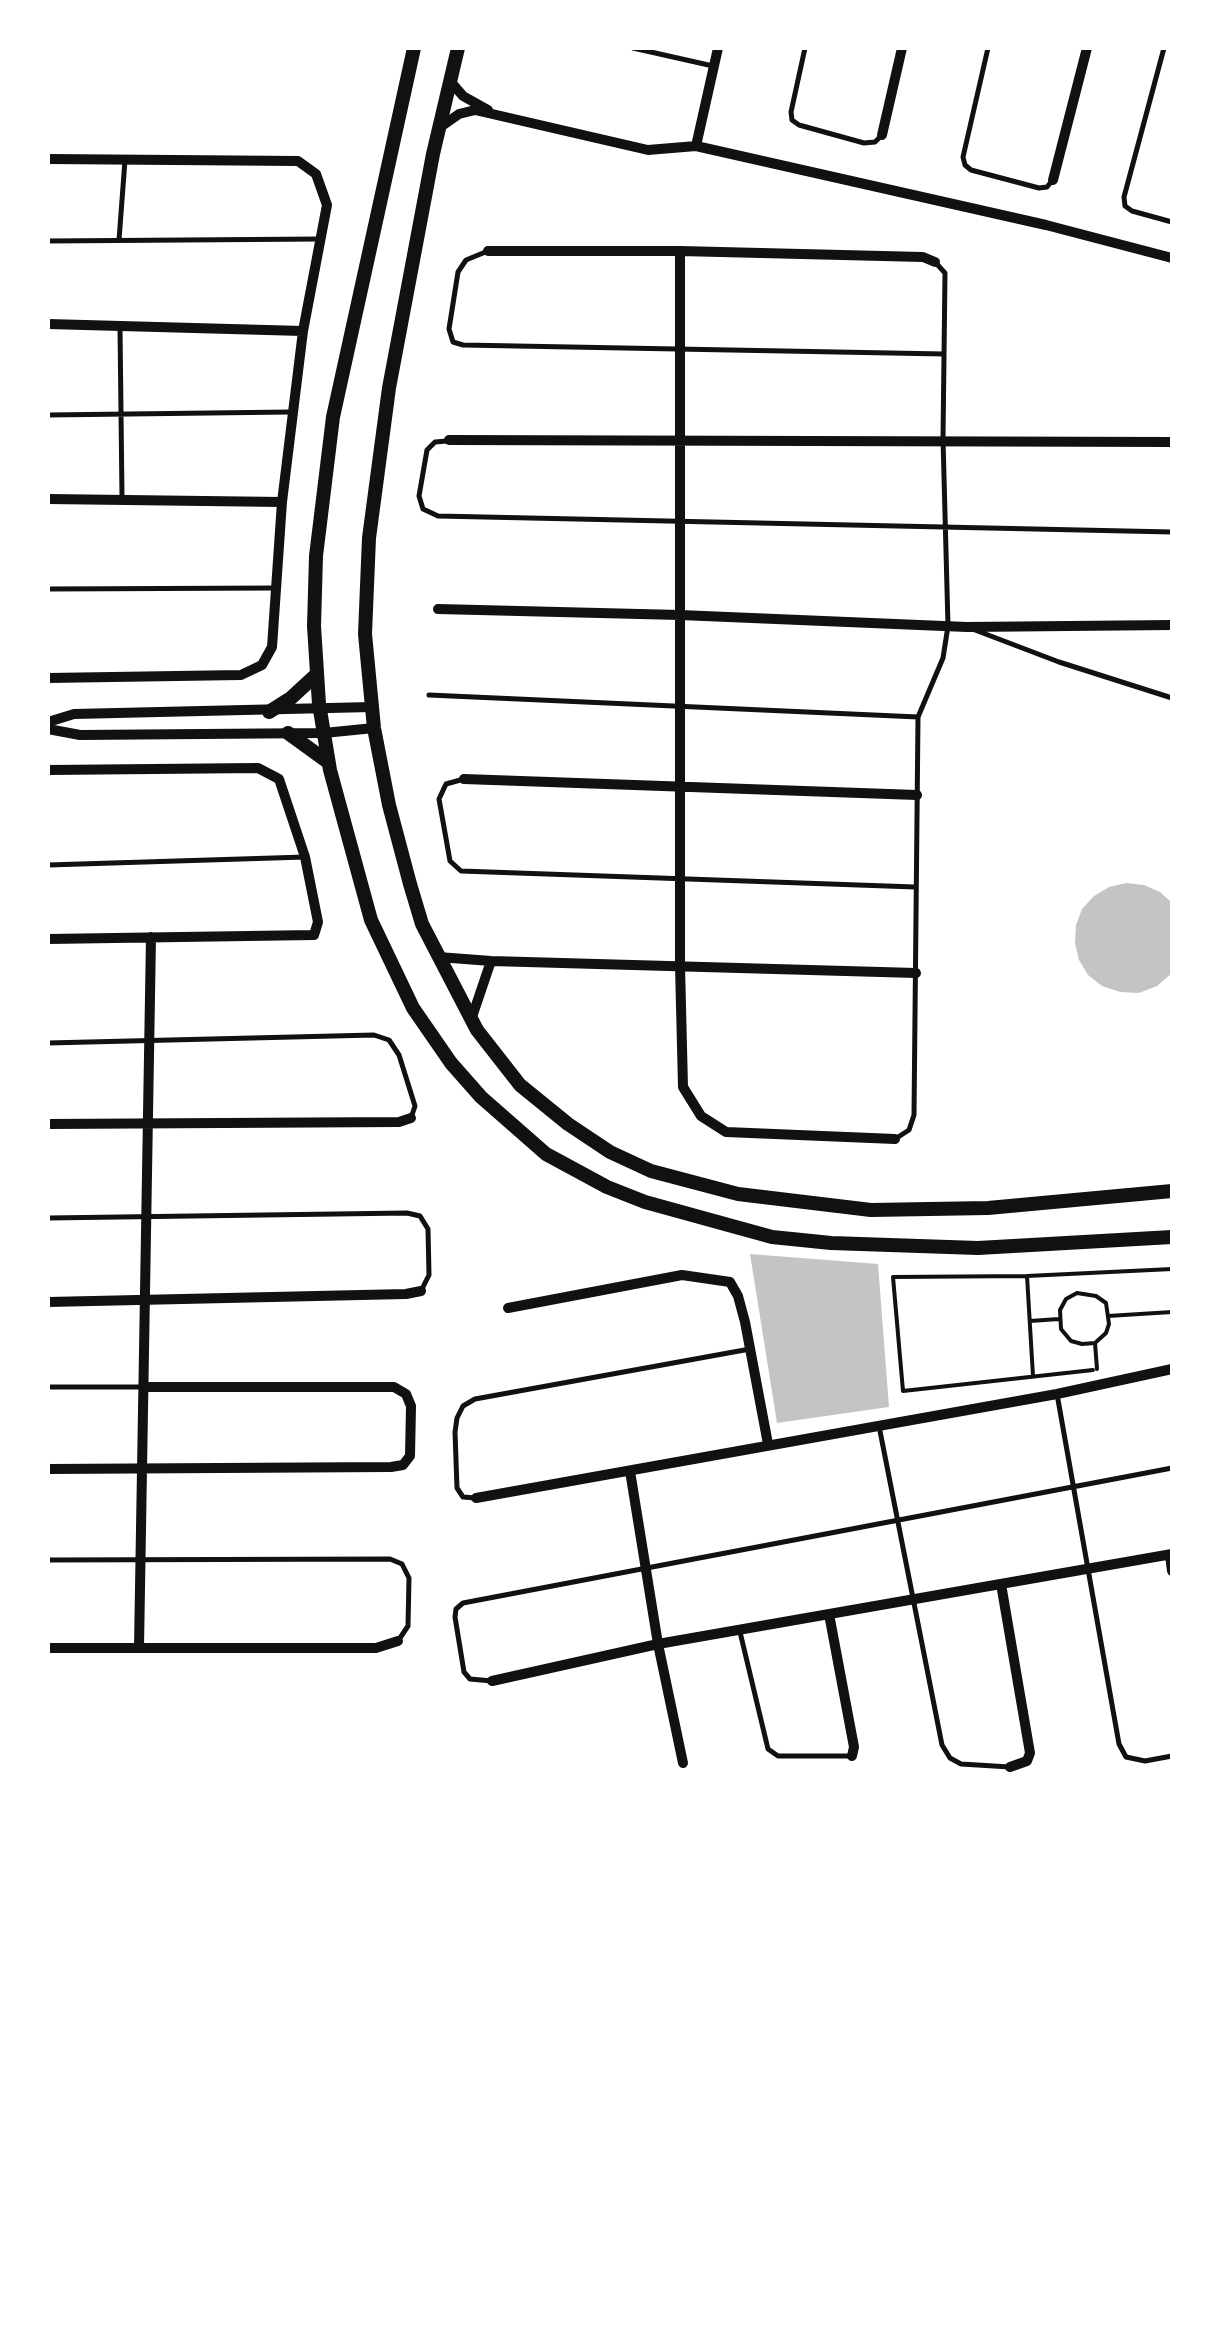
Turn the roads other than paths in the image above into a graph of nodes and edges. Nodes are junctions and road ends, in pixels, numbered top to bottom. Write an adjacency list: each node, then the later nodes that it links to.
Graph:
1 (414, 48): 52 (main road)
2 (458, 48): 11 (main road)
3 (633, 48): 10 (lane)
4 (718, 48): 10 (street)
5 (805, 48): 14 (lane)
6 (902, 48): 14 (street)
7 (988, 48): 18 (lane)
8 (1087, 48): 18 (street)
9 (1164, 48): 19 (lane)
10 (714, 66): 15 (street)
11 (450, 82): 12 (street); 13 (main road)
12 (502, 118): 13 (street); 15 (street)
13 (439, 128): 56 (main road)
14 (882, 136)
15 (696, 146): 25 (street)
16 (48, 159): 17 (street)
17 (124, 160): 20 (street); 21 (lane)
18 (1053, 180)
19 (1172, 222)
20 (320, 238): 21 (lane); 29 (street)
21 (119, 240): 22 (lane)
22 (48, 241)
23 (680, 251): 24 (street); 26 (street); 30 (street)
24 (488, 252): 30 (lane)
25 (1172, 258)
26 (935, 262): 31 (lane)
27 (48, 324): 28 (street)
28 (120, 325): 29 (street); 33 (lane)
29 (304, 332): 32 (street)
30 (681, 349): 31 (lane); 37 (street)
31 (944, 354): 35 (lane)
32 (293, 412): 33 (lane); 41 (street)
33 (120, 414): 34 (lane); 40 (lane)
34 (48, 415)
35 (943, 439): 37 (street); 38 (street); 43 (lane)
36 (450, 440): 37 (street); 42 (lane)
37 (680, 440): 42 (street)
38 (1172, 442)
39 (48, 499): 40 (street)
40 (122, 500): 41 (street)
41 (282, 502): 45 (street)
42 (680, 521): 43 (lane); 48 (street)
43 (945, 526): 44 (lane); 50 (lane)
44 (1172, 532)
45 (276, 588): 46 (lane); 53 (street)
46 (48, 589)
47 (438, 609): 48 (street)
48 (680, 615): 50 (street); 57 (street)
49 (1172, 625): 51 (street)
50 (948, 626): 51 (street); 60 (lane)
51 (968, 627): 55 (lane)
52 (317, 674): 58 (main road); 59 (main road)
53 (48, 678)
54 (429, 695): 57 (lane)
55 (1172, 698)
56 (372, 706): 58 (street); 62 (main road)
57 (680, 706): 60 (lane); 68 (street)
58 (320, 710): 59 (street); 64 (main road)
59 (269, 712): 61 (street)
60 (918, 717): 69 (lane)
61 (48, 725): 63 (street)
62 (374, 728): 64 (street); 76 (main road)
63 (288, 733): 64 (street); 65 (main road)
64 (324, 733): 65 (main road)
65 (329, 763): 90 (main road)
66 (48, 770): 70 (street)
67 (464, 779): 68 (street); 72 (lane)
68 (680, 787): 69 (street); 72 (street)
69 (917, 795): 73 (lane)
70 (305, 858): 71 (lane); 74 (street)
71 (48, 866)
72 (680, 877): 73 (lane); 78 (street)
73 (916, 888): 79 (lane)
74 (151, 937): 75 (street); 81 (street)
75 (48, 939)
76 (438, 957): 77 (street); 80 (main road)
77 (491, 961): 78 (street); 80 (street)
78 (680, 966): 79 (street); 86 (street)
79 (916, 974): 86 (lane)
80 (470, 1020): 87 (main road)
81 (148, 1042): 82 (lane); 83 (lane); 85 (street)
82 (48, 1043)
83 (411, 1118): 85 (street)
84 (48, 1124): 85 (street)
85 (146, 1124): 89 (street)
86 (895, 1139)
87 (1172, 1191)
88 (48, 1218): 89 (lane)
89 (144, 1218): 91 (lane); 92 (street)
90 (1172, 1237)
91 (422, 1290): 92 (street)
92 (144, 1300): 93 (street); 98 (street)
93 (48, 1302)
94 (508, 1308): 95 (street)
95 (750, 1349): 101 (street); 107 (lane)
96 (1172, 1369): 99 (street)
97 (48, 1387): 98 (lane)
98 (142, 1388): 103 (street); 103 (street)
99 (1057, 1394): 100 (street); 106 (lane)
100 (878, 1424): 101 (street); 108 (lane)
101 (768, 1444): 105 (street)
102 (1172, 1468): 106 (lane)
103 (141, 1469): 104 (street); 111 (street)
104 (48, 1470)
105 (630, 1470): 107 (street); 112 (street)
106 (1073, 1486): 108 (lane); 113 (lane)
107 (476, 1498)
108 (897, 1520): 112 (lane); 116 (lane)
109 (1171, 1555): 113 (street); 114 (street)
110 (48, 1560): 111 (lane)
111 (140, 1561): 119 (lane); 122 (street)
112 (645, 1566): 120 (street); 123 (lane)
113 (1088, 1570): 115 (street); 125 (lane)
114 (1172, 1570)
115 (1001, 1584): 116 (street); 127 (street)
116 (913, 1600): 117 (street); 127 (lane)
117 (829, 1614): 118 (street); 124 (street)
118 (739, 1631): 120 (street); 124 (lane)
119 (398, 1641): 122 (street)
120 (658, 1644): 123 (street); 126 (street)
121 (48, 1648): 122 (street)
122 (138, 1648)
123 (492, 1681)
124 (852, 1756)
125 (1172, 1756)
126 (682, 1763)
127 (1010, 1767)

